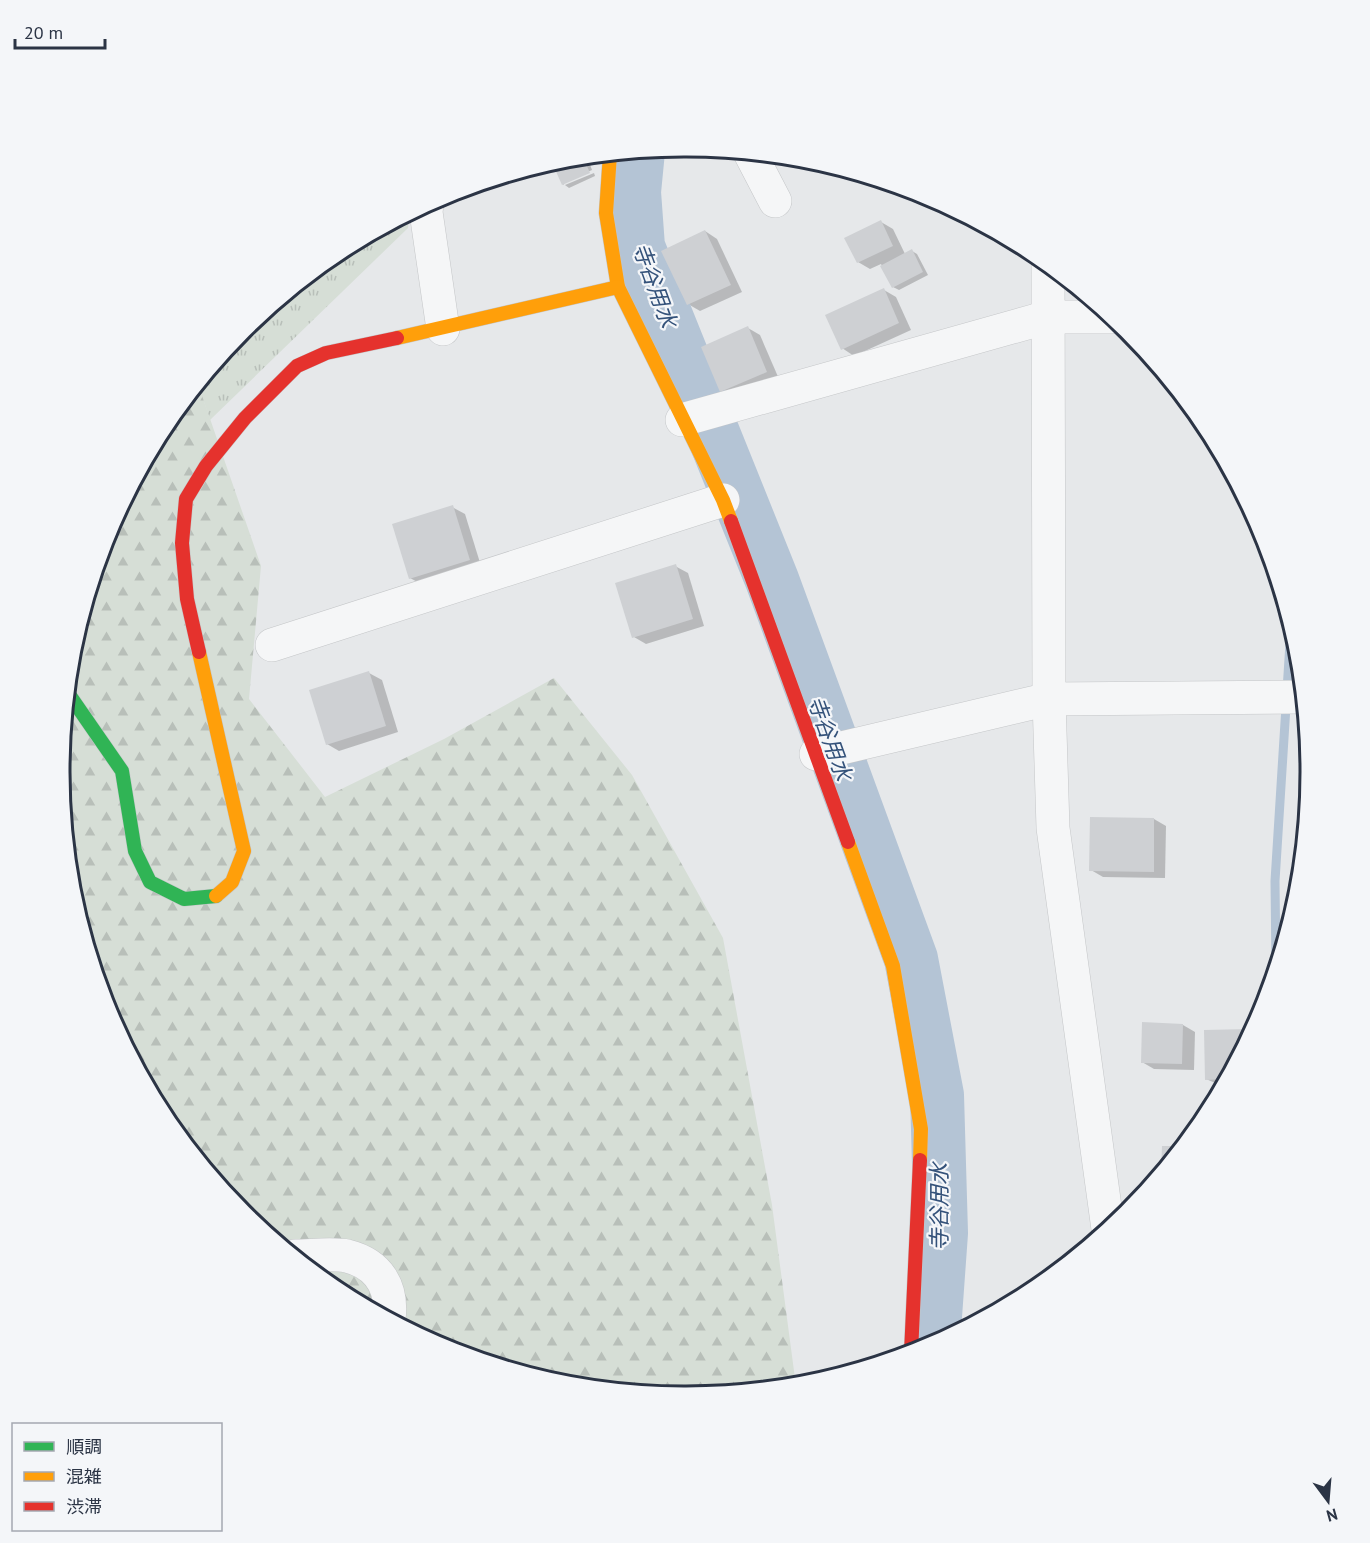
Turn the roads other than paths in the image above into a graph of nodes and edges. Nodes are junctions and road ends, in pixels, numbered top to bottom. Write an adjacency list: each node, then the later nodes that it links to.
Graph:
1 (754, 161): 3 (street)
2 (609, 162): 6 (street)
3 (775, 201)
4 (426, 214): 9 (street)
5 (1048, 276): 7 (street)
6 (618, 287): 9 (street); 10 (street)
7 (1048, 317): 8 (street); 10 (street); 14 (street)
8 (1099, 317)
9 (443, 329): 15 (street)
10 (682, 420): 11 (street)
11 (723, 500): 12 (street); 16 (street)
12 (272, 645)
13 (1295, 697): 14 (street)
14 (1049, 699): 16 (street); 17 (street)
15 (75, 703)
16 (816, 754): 20 (street)
17 (1108, 1217)
18 (307, 1256): 19 (street)
19 (390, 1311)
20 (911, 1342)

